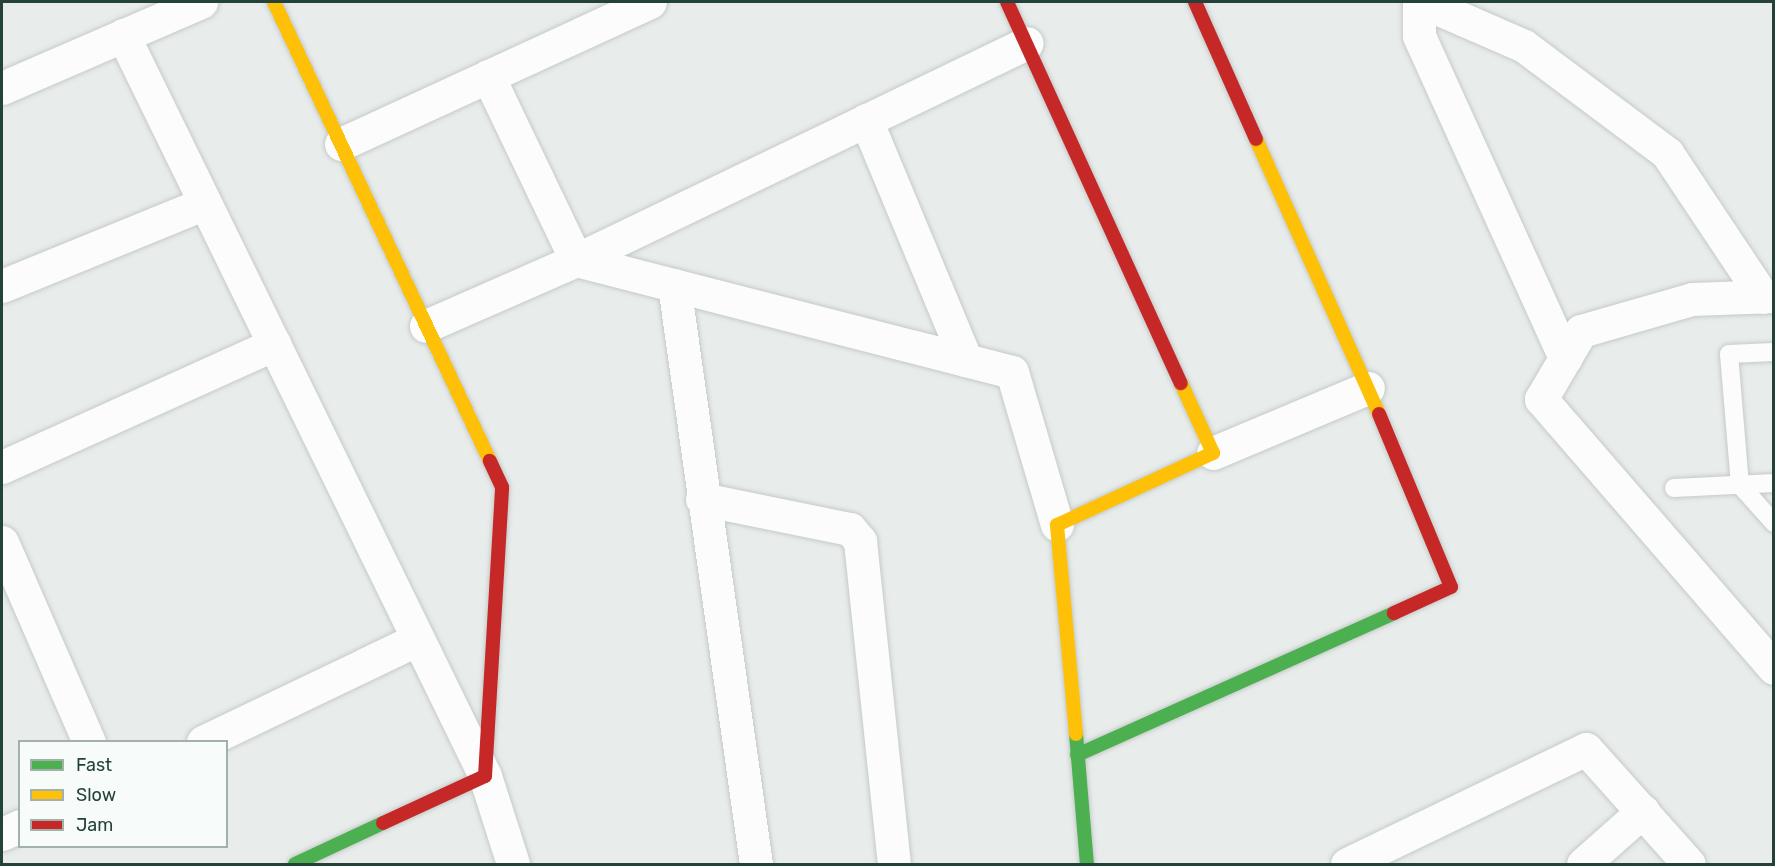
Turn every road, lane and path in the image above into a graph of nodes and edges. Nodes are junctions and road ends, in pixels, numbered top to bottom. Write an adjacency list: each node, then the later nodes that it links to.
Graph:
1 (201, 2): 7 (street)
2 (274, 2): 12 (street)
3 (650, 2): 9 (street)
4 (1007, 2): 8 (street)
5 (1195, 2): 23 (street)
6 (1421, 2): 17 (street); 21 (street)
7 (123, 35): 10 (street); 13 (street)
8 (1026, 43): 11 (street); 24 (street)
9 (488, 76): 12 (street); 14 (street)
10 (2, 88)
11 (866, 120): 14 (street); 22 (street)
12 (341, 144): 18 (street)
13 (205, 203): 16 (street); 19 (street)
14 (576, 260): 15 (street); 18 (street)
15 (674, 285): 22 (street); 29 (street)
16 (2, 286)
17 (1768, 296): 21 (street)
18 (426, 326): 38 (street)
19 (274, 344): 25 (street); 33 (street)
20 (1773, 352): 27 (lane)
21 (1565, 358): 34 (street)
22 (966, 360): 31 (street)
23 (1368, 388): 24 (street); 37 (street)
24 (1212, 453): 31 (street)
25 (2, 467)
26 (1773, 483): 27 (lane)
27 (1740, 485): 28 (lane); 30 (lane)
28 (1674, 488)
29 (702, 499): 44 (street); 45 (street)
30 (1773, 523)
31 (1058, 525): 37 (street)
32 (2, 542): 35 (street)
33 (418, 639): 36 (street); 38 (street)
34 (1773, 668)
35 (89, 740)
36 (205, 740)
37 (1077, 755): 46 (street)
38 (485, 776): 42 (street); 43 (street)
39 (1643, 812): 47 (street); 48 (street); 49 (street)
40 (18, 827): 41 (street)
41 (2, 834)
42 (295, 864)
43 (513, 864)
44 (756, 864)
45 (894, 864)
46 (1087, 864)
47 (1347, 864)
48 (1583, 864)
49 (1689, 864)

